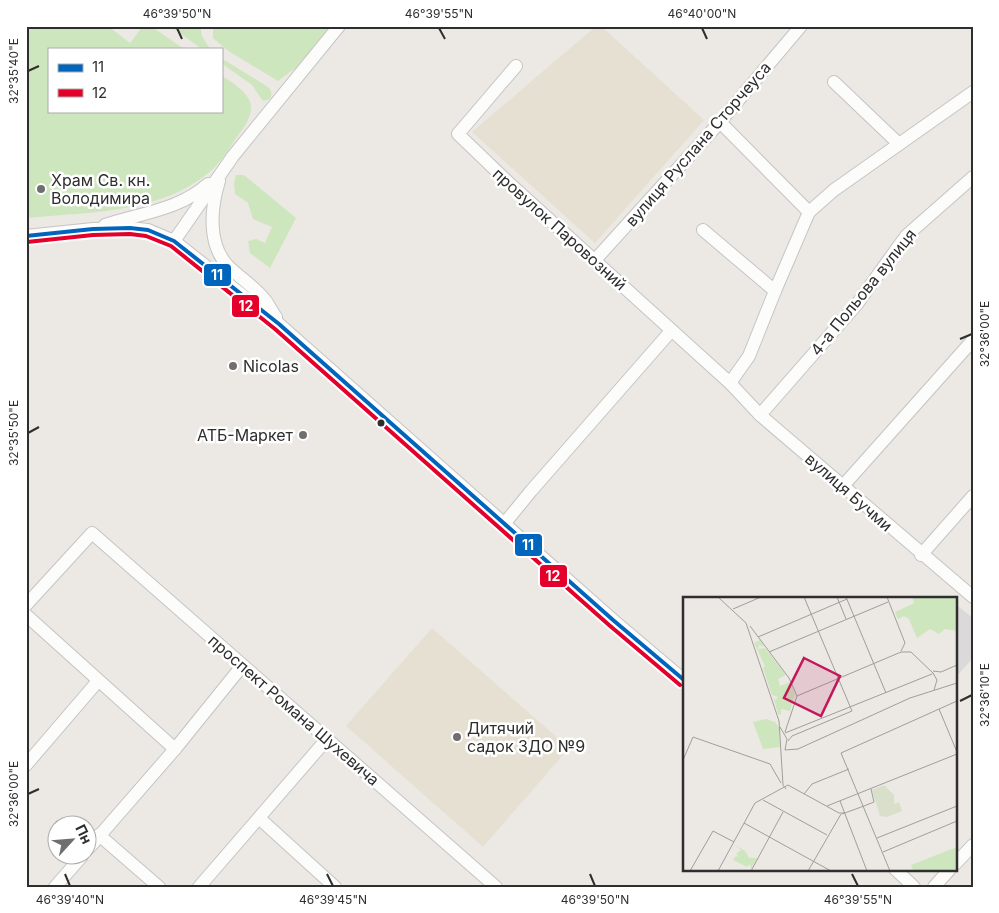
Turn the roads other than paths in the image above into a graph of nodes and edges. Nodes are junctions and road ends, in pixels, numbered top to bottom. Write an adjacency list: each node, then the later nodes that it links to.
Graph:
1 (339, 26): 8 (street)
2 (801, 26): 6 (street, вулиця Руслана Сторчеуса)
3 (516, 66): 15 (street, провулок Паровозний)
4 (834, 82): 7 (street)
5 (973, 92): 7 (street)
6 (720, 122): 10 (street); 15 (street, вулиця Руслана Сторчеуса)
7 (899, 144): 10 (street)
8 (222, 172): 11 (street); 14 (street); 17 (street)
9 (973, 177): 21 (street, 4-а Польова вулиця)
10 (809, 212): 16 (street)
11 (93, 229): 13 (street); 14 (street)
12 (703, 230): 16 (street)
13 (26, 236)
14 (174, 241): 17 (street)
15 (595, 260): 18 (street, провулок Паровозний)
16 (775, 291): 20 (street)
17 (279, 324): 24 (street)
18 (671, 331): 20 (street, провулок Паровозний); 24 (street)
19 (973, 340): 22 (street)
20 (730, 383): 21 (street, вулиця Бучми)
21 (760, 415): 22 (street, вулиця Бучми)
22 (842, 487): 25 (street, вулиця Бучми)
23 (973, 496): 25 (street)
24 (504, 524): 30 (street)
25 (922, 555): 26 (street, вулиця Бучми)
26 (973, 597)
27 (26, 605): 29 (street, проспект Романа Шухевича)
28 (26, 615): 31 (street)
29 (242, 666): 32 (street, проспект Романа Шухевича); 33 (street)
30 (683, 679)
31 (98, 680): 33 (street); 34 (street)
32 (327, 739): 35 (street); 43 (street, проспект Романа Шухевича)
33 (175, 749): 36 (street)
34 (26, 765)
35 (259, 818): 42 (street); 46 (street)
36 (99, 835): 45 (street)
37 (973, 845): 38 (street)
38 (956, 863)
39 (73, 866): 44 (street)
40 (895, 870): 47 (street)
41 (949, 870): 48 (street)
42 (330, 885)
43 (494, 886)
44 (55, 887)
45 (159, 887)
46 (199, 887)
47 (914, 887)
48 (934, 887)

